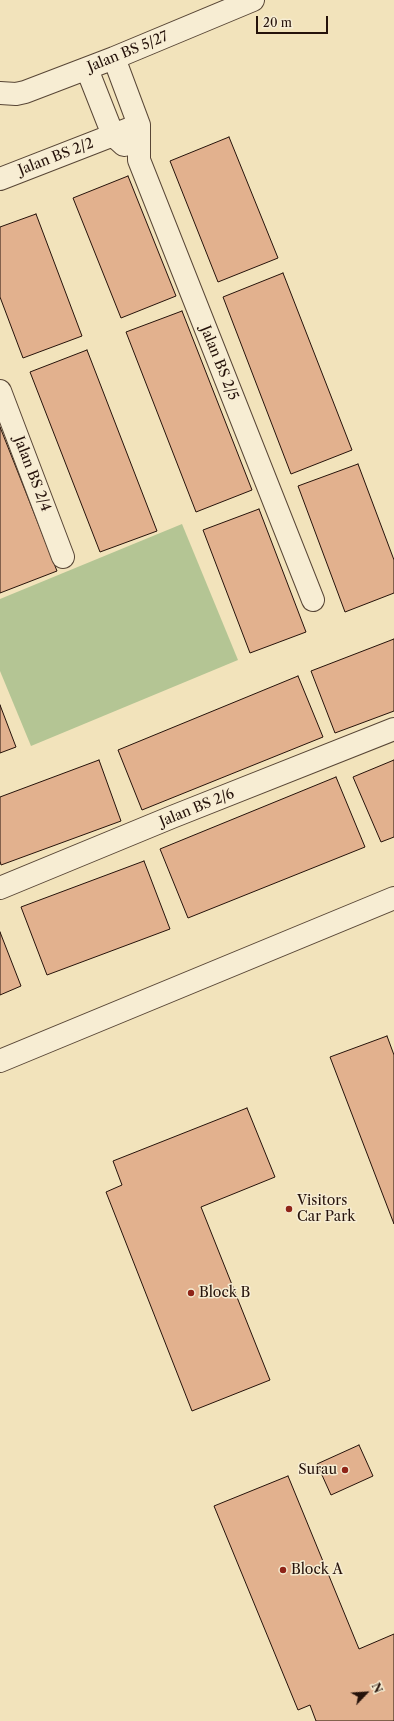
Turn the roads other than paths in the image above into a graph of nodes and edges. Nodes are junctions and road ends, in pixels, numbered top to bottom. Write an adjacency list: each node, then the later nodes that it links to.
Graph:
1 (253, 0): 2 (street, Jalan BS 5/27)
2 (114, 58): 3 (street, Jalan BS 5/27); 5 (street)
3 (87, 69): 4 (street, Jalan BS 5/27); 6 (street)
4 (0, 93)
5 (139, 124): 6 (street, Jalan BS 2/2); 7 (street, Jalan BS 2/5)
6 (113, 135): 7 (street); 8 (street, Jalan BS 2/2)
7 (139, 160): 11 (street, Jalan BS 2/5)
8 (0, 179)
9 (0, 391): 10 (street, Jalan BS 2/4)
10 (63, 557)
11 (313, 600)
12 (394, 729): 13 (street, Jalan BS 2/6)
13 (0, 888)
14 (394, 898): 15 (street)
15 (0, 1061)

